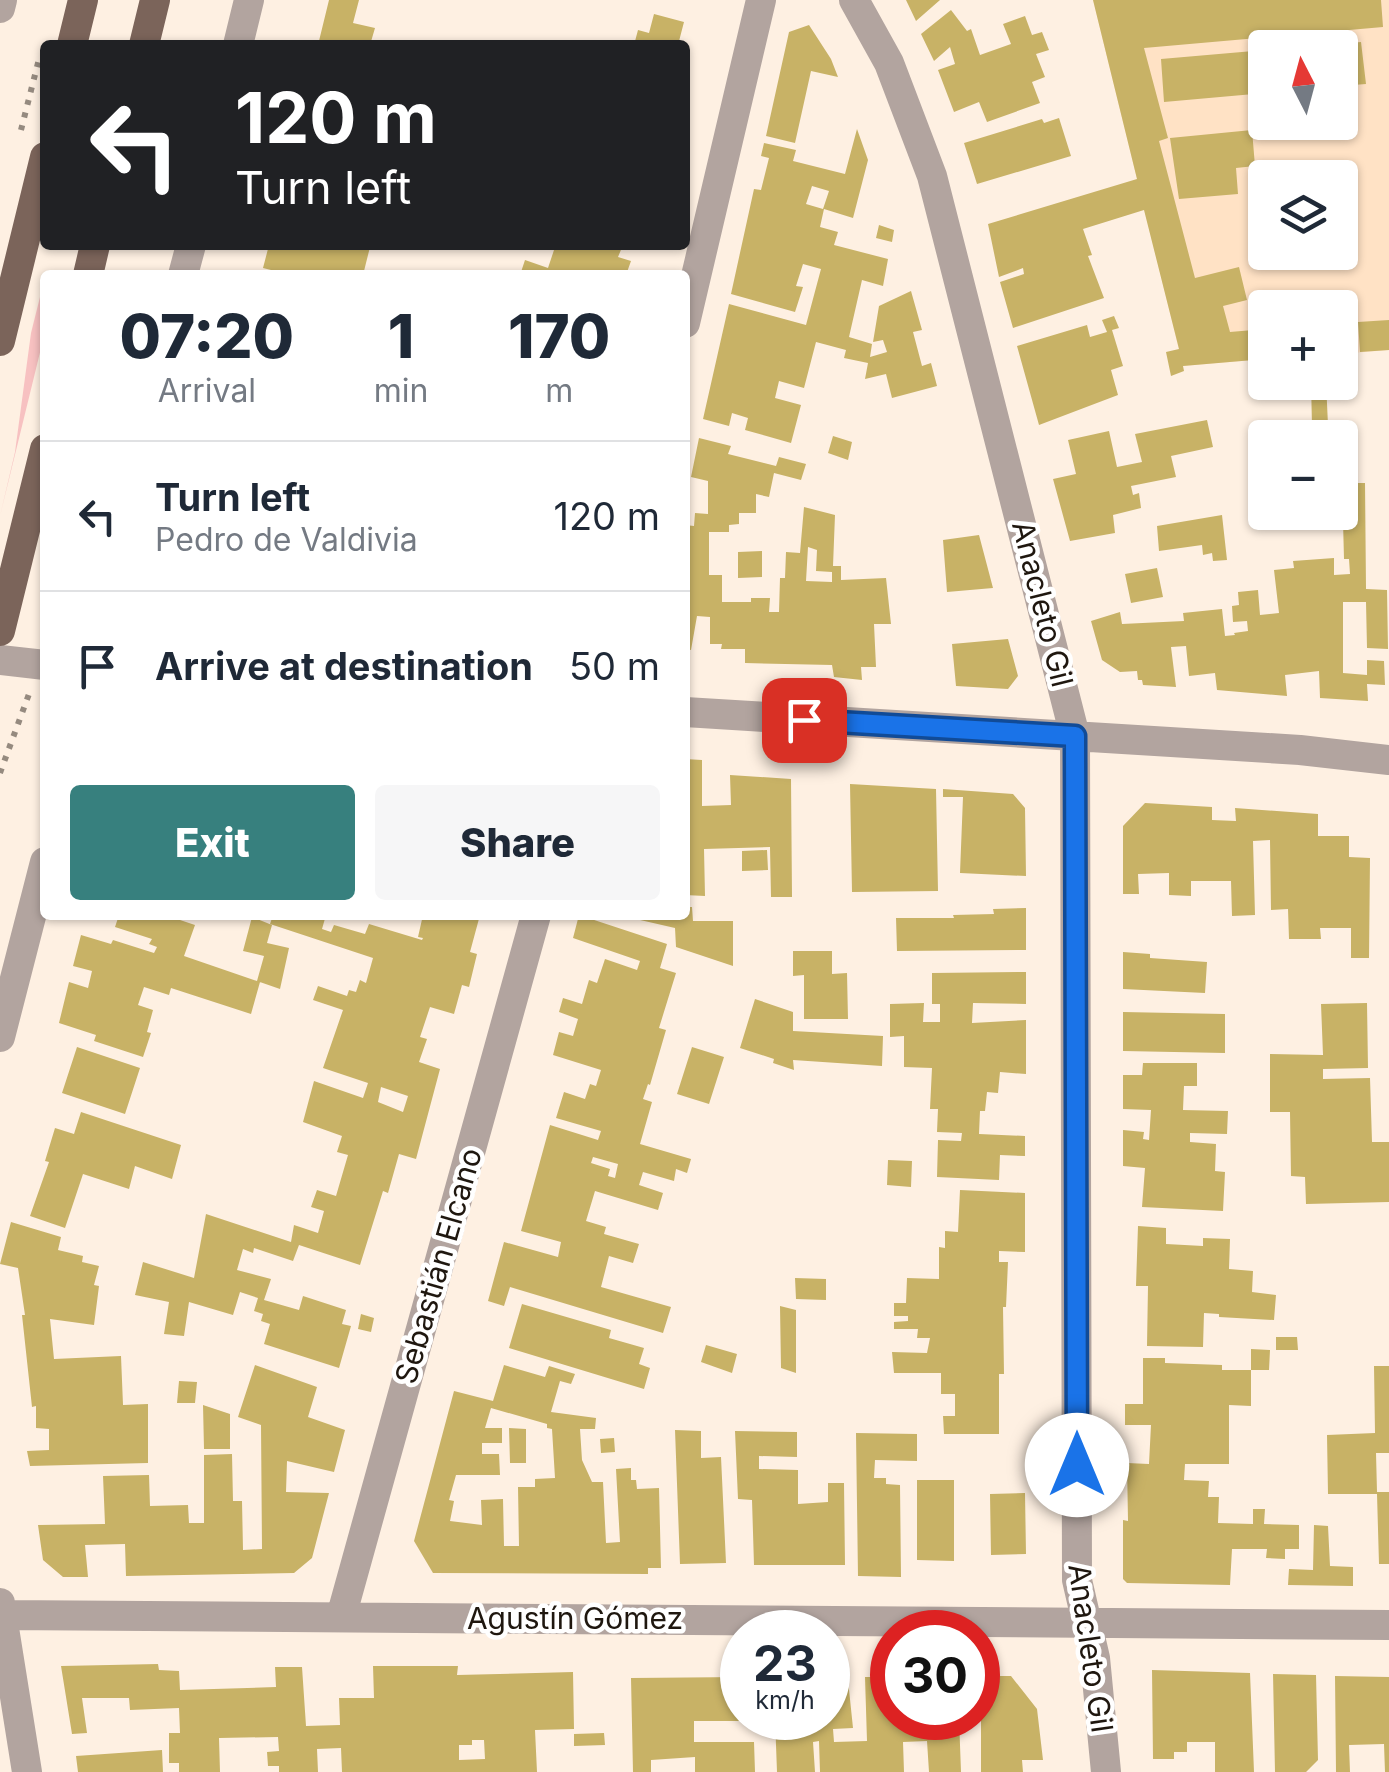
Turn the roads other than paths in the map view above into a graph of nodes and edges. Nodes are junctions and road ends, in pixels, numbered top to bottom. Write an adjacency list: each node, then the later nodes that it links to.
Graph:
1 (2, 0): 7 (street)
2 (84, 0): 8 (main road)
3 (155, 0): 9 (main road)
4 (249, 0): 10 (street)
5 (761, 0): 12 (street)
6 (854, 0): 19 (street, Anacleto Gil)
7 (0, 8)
8 (73, 40)
9 (145, 40)
10 (239, 40)
11 (31, 151): 13 (main road)
12 (690, 302)
13 (0, 341)
14 (40, 469): 15 (main road)
15 (0, 631)
16 (0, 660): 17 (street)
17 (40, 665)
18 (690, 712): 19 (street)
19 (1075, 736): 20 (street); 26 (street, Anacleto Gil)
20 (1389, 760)
21 (40, 881): 23 (street)
22 (535, 920): 25 (street, Sebastián Elcano)
23 (0, 1037)
24 (1, 1609): 25 (street, Agustín Gómez); 28 (street)
25 (341, 1617): 26 (street, Agustín Gómez)
26 (1087, 1623): 27 (street, Agustín Gómez); 29 (street, Anacleto Gil)
27 (1389, 1625)
28 (27, 1772)
29 (1106, 1772)

